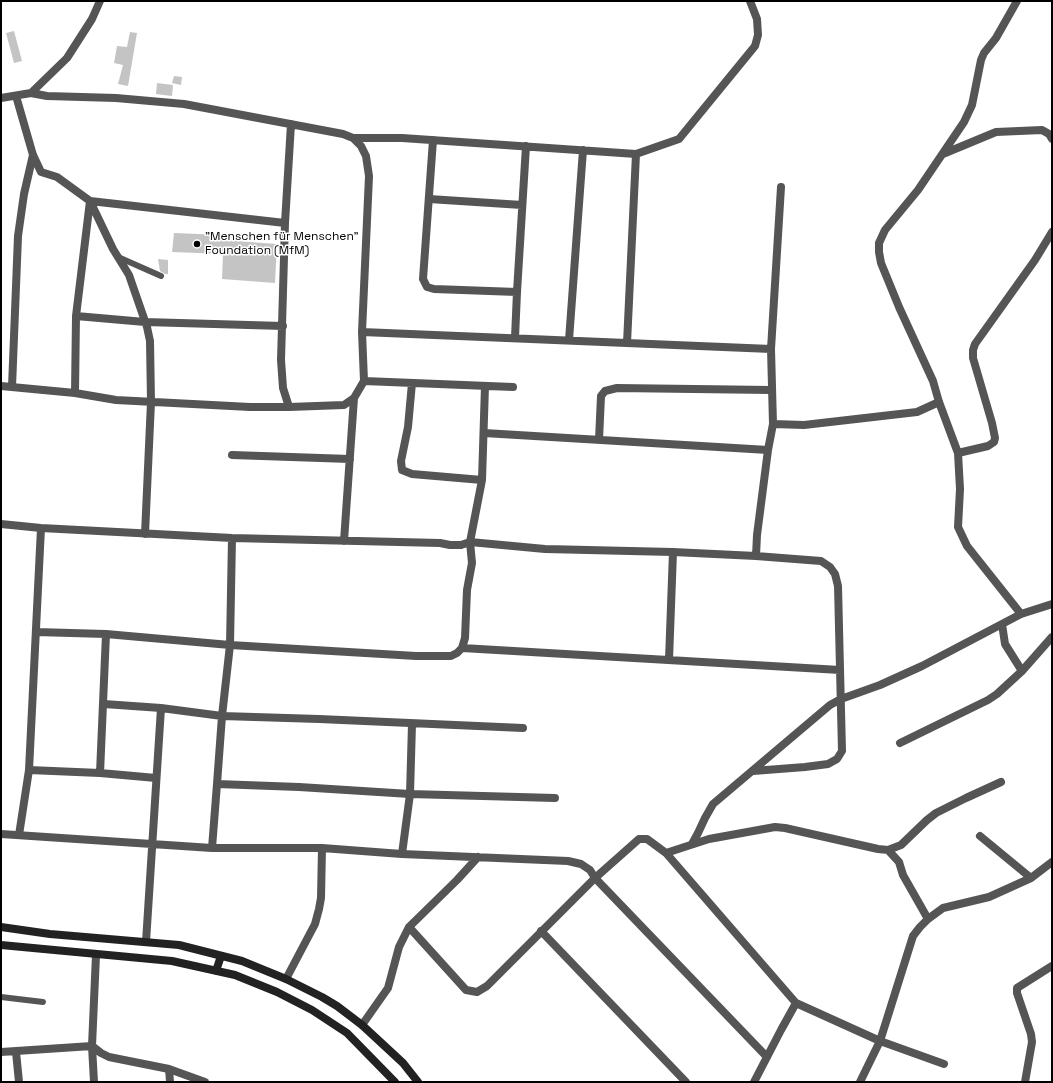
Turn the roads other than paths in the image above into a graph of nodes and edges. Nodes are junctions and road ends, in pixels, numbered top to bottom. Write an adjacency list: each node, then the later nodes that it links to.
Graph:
1 (100, 1): 4 (street)
2 (750, 1): 13 (street)
3 (1017, 1): 14 (street)
4 (31, 93): 5 (street); 7 (street)
5 (16, 96): 6 (street); 15 (street)
6 (1, 98)
7 (292, 124): 8 (street); 20 (street)
8 (354, 138): 10 (street); 28 (street)
9 (1052, 139): 14 (street)
10 (433, 140): 11 (street); 17 (street)
11 (526, 146): 12 (street); 19 (street)
12 (583, 150): 13 (street); 30 (street)
13 (636, 154): 31 (street)
14 (943, 154): 43 (street)
15 (33, 155): 18 (street); 37 (street)
16 (781, 187): 32 (street)
17 (429, 199): 19 (street); 24 (street)
18 (90, 201): 20 (street); 22 (street); 25 (street)
19 (522, 205): 24 (street)
20 (285, 223): 27 (street)
21 (1052, 232): 49 (street)
22 (118, 257): 23 (lane); 26 (street)
23 (161, 276)
24 (517, 292): 29 (street)
25 (76, 316): 26 (street); 40 (street)
26 (145, 322): 27 (street); 42 (street)
27 (282, 326): 44 (street)
28 (362, 332): 29 (street); 33 (street)
29 (515, 338): 30 (street)
30 (569, 340): 31 (street)
31 (626, 343): 32 (street)
32 (771, 349): 39 (street)
33 (364, 381): 34 (street); 41 (street)
34 (412, 383): 36 (street); 52 (street)
35 (1, 386): 37 (street)
36 (485, 386): 38 (street); 46 (street)
37 (12, 387): 40 (street)
38 (513, 387)
39 (771, 390): 45 (street); 47 (street)
40 (75, 393): 42 (street)
41 (354, 398): 44 (street); 51 (street)
42 (151, 402): 44 (street); 55 (street)
43 (939, 402): 45 (street); 49 (street)
44 (289, 407)
45 (773, 424): 48 (street)
46 (484, 433): 47 (street); 52 (street)
47 (598, 440): 48 (street)
48 (768, 450): 60 (street)
49 (958, 453): 62 (street)
50 (232, 455): 51 (street)
51 (350, 459): 57 (street)
52 (482, 480): 58 (street)
53 (1, 524): 54 (street)
54 (41, 528): 55 (street); 64 (street)
55 (145, 534): 56 (street)
56 (232, 538): 57 (street); 67 (street)
57 (344, 541): 58 (street)
58 (470, 542): 59 (street); 68 (street)
59 (673, 552): 60 (street); 69 (street)
60 (756, 556): 70 (street)
61 (1052, 604): 62 (street)
62 (1021, 614): 63 (street)
63 (1002, 624): 71 (street); 72 (street)
64 (36, 632): 65 (street); 79 (street)
65 (106, 634): 67 (street); 73 (street)
66 (1052, 638): 71 (street)
67 (230, 644): 68 (street); 75 (street)
68 (462, 648): 69 (street)
69 (669, 660): 70 (street)
70 (840, 670): 72 (street)
71 (1022, 671): 78 (street)
72 (841, 699): 80 (street); 80 (street)
73 (104, 704): 74 (street); 81 (street)
74 (161, 708): 75 (street); 82 (street)
75 (222, 716): 76 (street); 84 (street)
76 (412, 724): 77 (street); 85 (street)
77 (523, 728)
78 (900, 743)
79 (29, 770): 81 (street); 88 (street)
80 (753, 771): 90 (street)
81 (100, 773): 82 (street)
82 (156, 778): 91 (street)
83 (1001, 782): 94 (street)
84 (217, 784): 85 (street); 92 (street)
85 (410, 794): 86 (street); 96 (street)
86 (555, 798)
87 (1, 834): 88 (street)
88 (19, 835): 91 (street)
89 (980, 836): 100 (street)
90 (692, 844): 94 (street); 95 (street)
91 (153, 845): 92 (street); 105 (street)
92 (212, 848): 93 (street)
93 (322, 848): 96 (street); 111 (street)
94 (888, 850): 101 (street)
95 (666, 853): 99 (street); 114 (street)
96 (402, 854): 97 (street)
97 (478, 857): 99 (street); 102 (street)
98 (1052, 862): 100 (street)
99 (595, 878): 104 (street); 120 (street)
100 (1031, 878): 101 (street)
101 (928, 919): 116 (street)
102 (409, 927): 104 (street); 115 (street)
103 (1, 928): 105 (main road)
104 (541, 931): 129 (street)
105 (146, 942): 108 (main road)
106 (1, 946): 107 (main road)
107 (96, 955): 110 (main road); 117 (street)
108 (221, 956): 110 (main road); 111 (main road)
109 (1052, 966): 132 (street)
110 (216, 971): 127 (main road)
111 (286, 979): 115 (main road)
112 (1, 997): 113 (lane)
113 (43, 1002)
114 (796, 1003): 116 (street); 120 (street)
115 (362, 1025): 128 (main road)
116 (880, 1041): 121 (street); 131 (street)
117 (92, 1046): 119 (street); 122 (street); 124 (street)
118 (1, 1052): 119 (street)
119 (16, 1052): 123 (street)
120 (767, 1057): 130 (street)
121 (944, 1064)
122 (169, 1069): 125 (street); 126 (street)
123 (19, 1082)
124 (94, 1082)
125 (170, 1082)
126 (205, 1082)
127 (395, 1082)
128 (418, 1082)
129 (686, 1082)
130 (754, 1082)
131 (860, 1082)
132 (1025, 1082)

